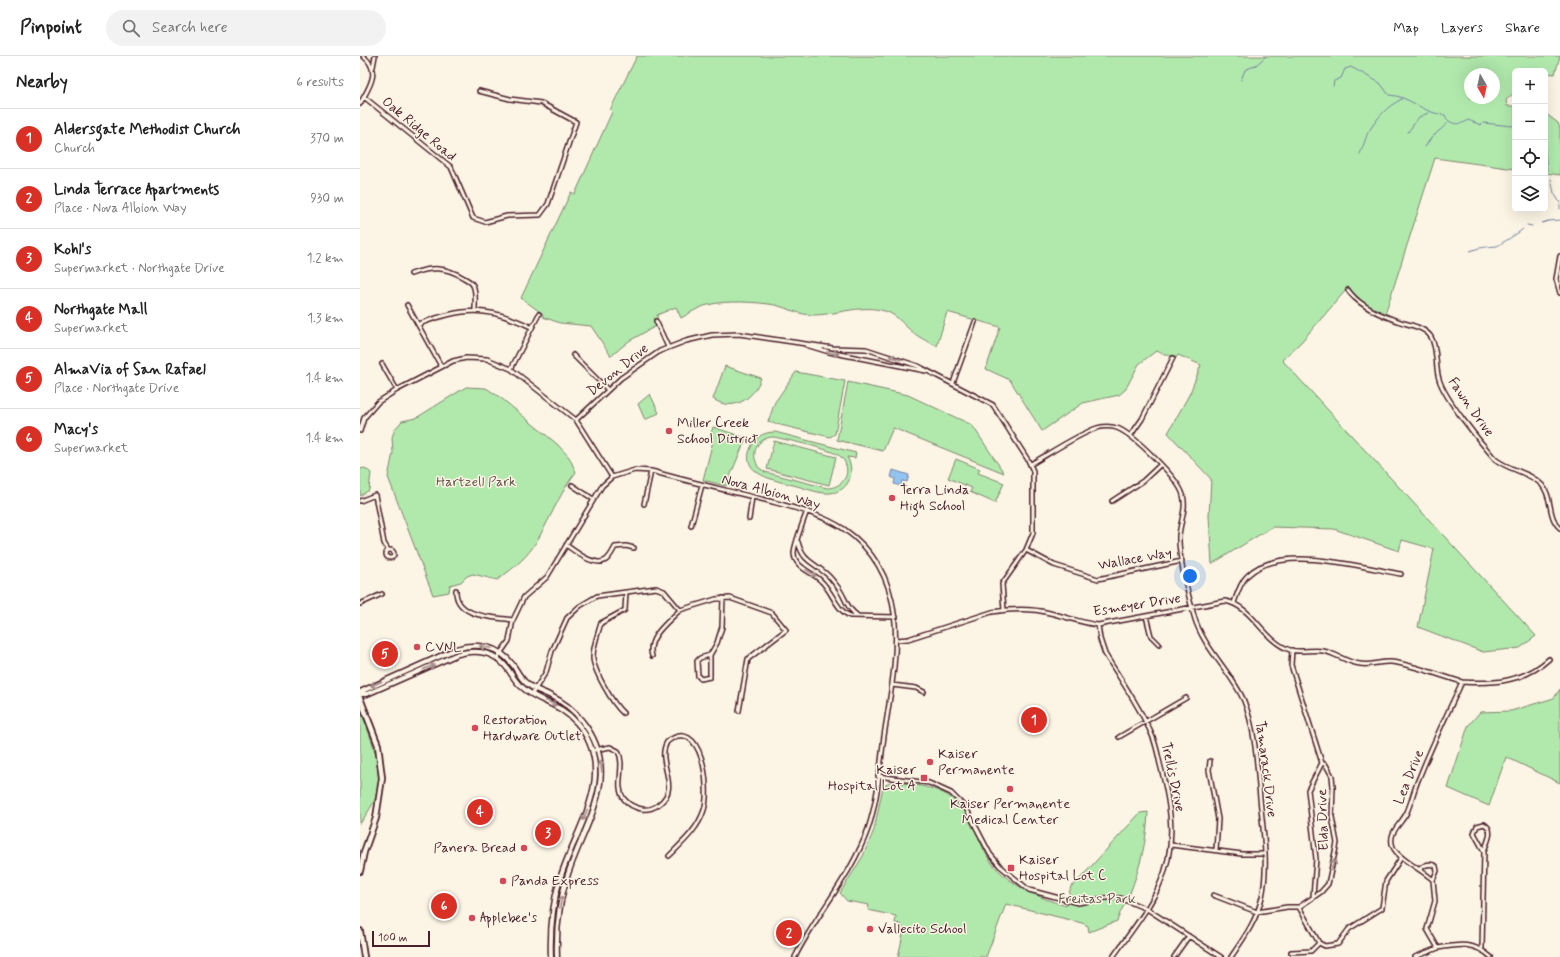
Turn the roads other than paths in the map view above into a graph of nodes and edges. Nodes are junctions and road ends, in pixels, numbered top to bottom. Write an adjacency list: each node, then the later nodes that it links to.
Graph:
1 (363, 56): 3 (street)
2 (375, 56): 3 (street)
3 (373, 67): 5 (street)
4 (479, 91): 5 (street, Oak Ridge Road)
5 (364, 97): 6 (street)
6 (360, 104)
7 (1560, 256): 10 (street)
8 (411, 274): 12 (street)
9 (1348, 290): 48 (street, Fawn Drive)
10 (1560, 293)
11 (408, 305): 16 (street)
12 (475, 310): 16 (street); 17 (street)
13 (539, 314): 17 (street)
14 (656, 321): 19 (street)
15 (975, 322): 26 (street)
16 (419, 324): 23 (street)
17 (531, 327): 24 (street)
18 (796, 342): 19 (street, Devon Drive); 25 (street, Devon Drive, one-way to 25); 25 (street, Devon Drive, one-way to 18)
19 (668, 347): 28 (street, Devon Drive)
20 (573, 355): 28 (street)
21 (1173, 358): 33 (street)
22 (382, 364): 27 (street)
23 (441, 366): 24 (street); 27 (street)
24 (511, 369): 31 (street)
25 (931, 372): 26 (street, Devon Drive)
26 (953, 383): 34 (street, Devon Drive)
27 (397, 390): 30 (street)
28 (608, 390): 31 (street, Devon Drive)
29 (360, 415): 30 (street)
30 (364, 418): 32 (street)
31 (576, 420): 37 (street)
32 (360, 431)
33 (1131, 435): 34 (street, Tamarack Drive); 35 (street, Tamarack Drive)
34 (1031, 464): 53 (street, Devon Drive)
35 (1160, 465): 43 (street); 54 (street, Tamarack Drive)
36 (651, 471): 37 (street, Nova Albion Way); 39 (street, Nova Albion Way); 44 (street)
37 (612, 477): 41 (street, Nova Albion Way)
38 (572, 485): 41 (street)
39 (702, 485): 40 (street, Nova Albion Way); 47 (street)
40 (752, 497): 45 (street, Nova Albion Way); 46 (street)
41 (593, 499): 50 (street, Nova Albion Way)
42 (360, 500): 52 (street)
43 (1112, 501)
44 (644, 504)
45 (807, 511): 49 (street); 67 (street, Nova Albion Way)
46 (749, 519)
47 (691, 526)
48 (1560, 528)
49 (798, 542): 65 (street); 65 (street, one-way to 65)
50 (566, 545): 51 (street); 68 (street, Nova Albion Way)
51 (634, 548)
52 (388, 550)
53 (1026, 550): 54 (street, Wallace Way); 64 (street, Devon Drive)
54 (1182, 561): 62 (street, Tamarack Drive)
55 (1401, 574): 60 (street)
56 (456, 590): 68 (street)
57 (626, 593): 63 (street); 80 (street); 86 (street)
58 (382, 594): 61 (street)
59 (723, 598): 63 (street); 74 (street); 85 (street)
60 (1234, 603): 62 (street, Esmeyer Drive); 72 (street)
61 (360, 604)
62 (1192, 607): 66 (street, Esmeyer Drive); 97 (street, Tamarack Drive)
63 (680, 610): 75 (street)
64 (1004, 610): 69 (street, Esmeyer Drive); 70 (street, Esmeyer Drive)
65 (858, 616): 67 (street)
66 (1146, 616): 69 (street, Esmeyer Drive); 71 (street)
67 (896, 617): 70 (street, Nova Albion Way)
68 (513, 620): 73 (street, Nova Albion Way)
69 (1098, 625): 87 (street, Trellis Drive)
70 (896, 640): 79 (street, Nova Albion Way)
71 (1159, 644)
72 (1292, 650): 78 (street); 92 (street, Elda Drive)
73 (501, 653): 76 (street, Nova Albion Way); 80 (street); 83 (street, one-way to 83)
74 (710, 655): 74 (street)
75 (652, 656)
76 (497, 658): 82 (street); 83 (street, one-way to 76)
77 (1549, 659): 78 (street)
78 (1462, 682): 99 (street, Lea Drive)
79 (892, 684): 81 (street); 93 (street, Nova Albion Way)
80 (535, 689): 82 (street); 89 (street)
81 (924, 692)
82 (532, 694): 90 (street, one-way to 90)
83 (360, 695): 100 (main road)
84 (1186, 698): 87 (street)
85 (738, 711)
86 (623, 713)
87 (1146, 722): 88 (street); 94 (street, Trellis Drive)
88 (1119, 737)
89 (597, 749): 90 (street); 98 (street); 111 (street, one-way to 89)
90 (591, 751): 110 (street, one-way to 110)
91 (1210, 761): 95 (street)
92 (1322, 763): 104 (street, Elda Drive); 104 (street, Elda Drive, one-way to 92)
93 (878, 776): 106 (street); 119 (street, Nova Albion Way)
94 (1171, 845): 95 (street); 106 (street, Trellis Drive)
95 (1216, 850): 97 (street)
96 (1484, 851): 96 (street); 114 (street)
97 (1265, 854): 107 (street, Tamarack Drive)
98 (669, 856)
99 (1401, 858): 101 (street); 112 (street)
100 (360, 868)
101 (1420, 869): 102 (street); 102 (street)
102 (1433, 880): 113 (street)
103 (1213, 895): 107 (street)
104 (1313, 896): 105 (street, Elda Drive)
105 (1299, 906): 107 (street, Elda Drive); 112 (street)
106 (1147, 909): 109 (street); 120 (street, Trellis Drive)
107 (1257, 912): 123 (street, Tamarack Drive)
108 (360, 931): 116 (main road)
109 (1189, 936): 121 (street); 122 (street)
110 (550, 940): 111 (street); 117 (street)
111 (556, 941): 118 (street)
112 (1320, 944): 115 (street)
113 (1438, 948): 114 (street); 124 (street)
114 (1482, 948): 125 (street)
115 (1291, 952)
116 (364, 957)
117 (551, 957)
118 (557, 957)
119 (795, 957)
120 (1114, 957)
121 (1174, 957)
122 (1221, 957)
123 (1231, 957)
124 (1415, 957)
125 (1492, 957)

